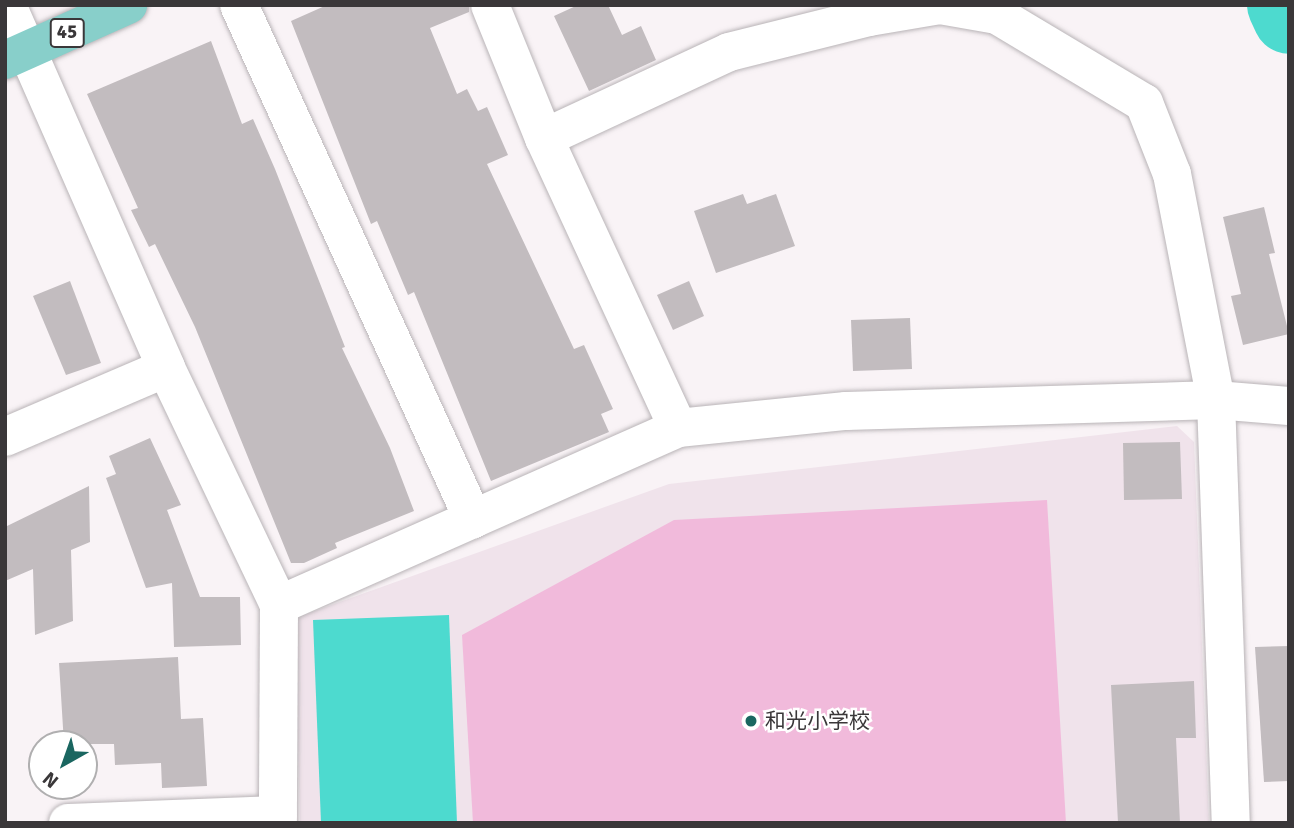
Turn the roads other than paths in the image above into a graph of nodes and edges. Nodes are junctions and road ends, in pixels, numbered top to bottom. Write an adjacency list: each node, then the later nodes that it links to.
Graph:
1 (7, 5): 5 (street)
2 (128, 5): 5 (main road, 45)
3 (239, 5): 12 (street)
4 (490, 5): 6 (street)
5 (16, 56): 7 (street)
6 (544, 138): 8 (street); 10 (street)
7 (166, 368): 11 (street); 13 (street)
8 (1216, 400): 9 (street); 10 (street); 16 (street)
9 (1289, 406)
10 (678, 428): 12 (street)
11 (5, 437)
12 (474, 519): 13 (street)
13 (279, 606): 14 (street)
14 (278, 819): 15 (street)
15 (68, 823)
16 (1231, 823)

